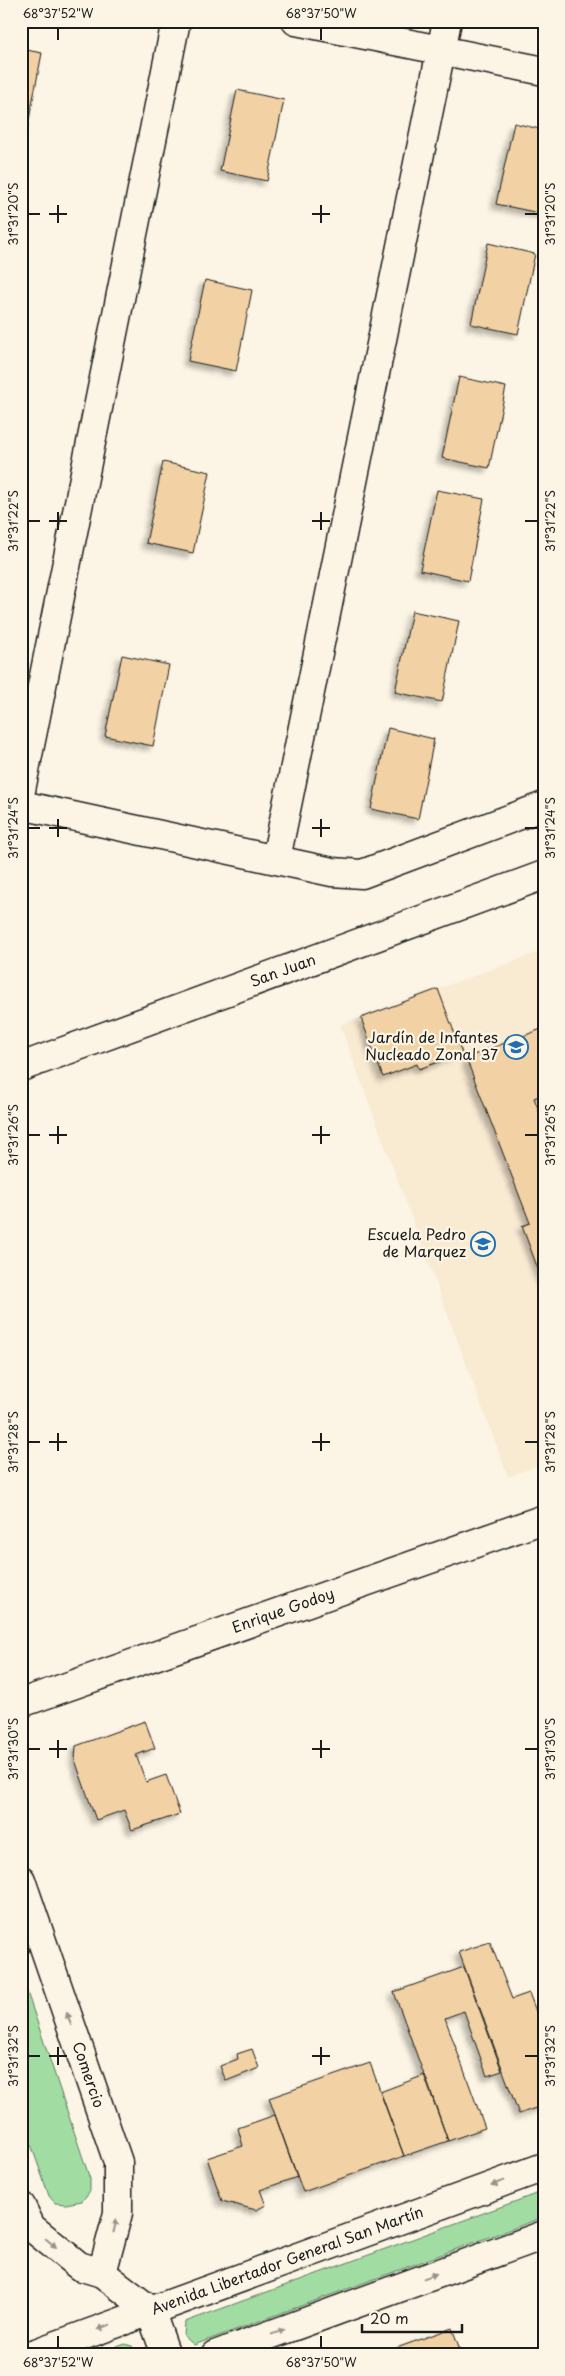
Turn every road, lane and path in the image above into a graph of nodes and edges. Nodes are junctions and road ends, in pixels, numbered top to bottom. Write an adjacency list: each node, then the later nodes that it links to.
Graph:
1 (176, 21): 6 (street)
2 (296, 21): 4 (street)
3 (447, 21): 4 (street)
4 (441, 50): 5 (street); 9 (street)
5 (544, 71)
6 (21, 790)
7 (21, 805): 9 (street)
8 (544, 806): 9 (street)
9 (276, 859)
10 (544, 875): 11 (street, San Juan)
11 (21, 1067)
12 (544, 1519): 13 (street, Enrique Godoy)
13 (21, 1703)
14 (21, 1880): 18 (street, Comercio, one-way to 14)
15 (544, 2167): 19 (street, Avenida Libertador General San Martín, one-way to 19)
16 (21, 2206): 18 (street, one-way to 18)
17 (544, 2235): 22 (street, one-way to 17)
18 (102, 2273): 19 (street)
19 (150, 2310): 20 (street, Avenida Libertador General San Martín, one-way to 20); 21 (street)
20 (30, 2355)
21 (166, 2355)
22 (215, 2355)

